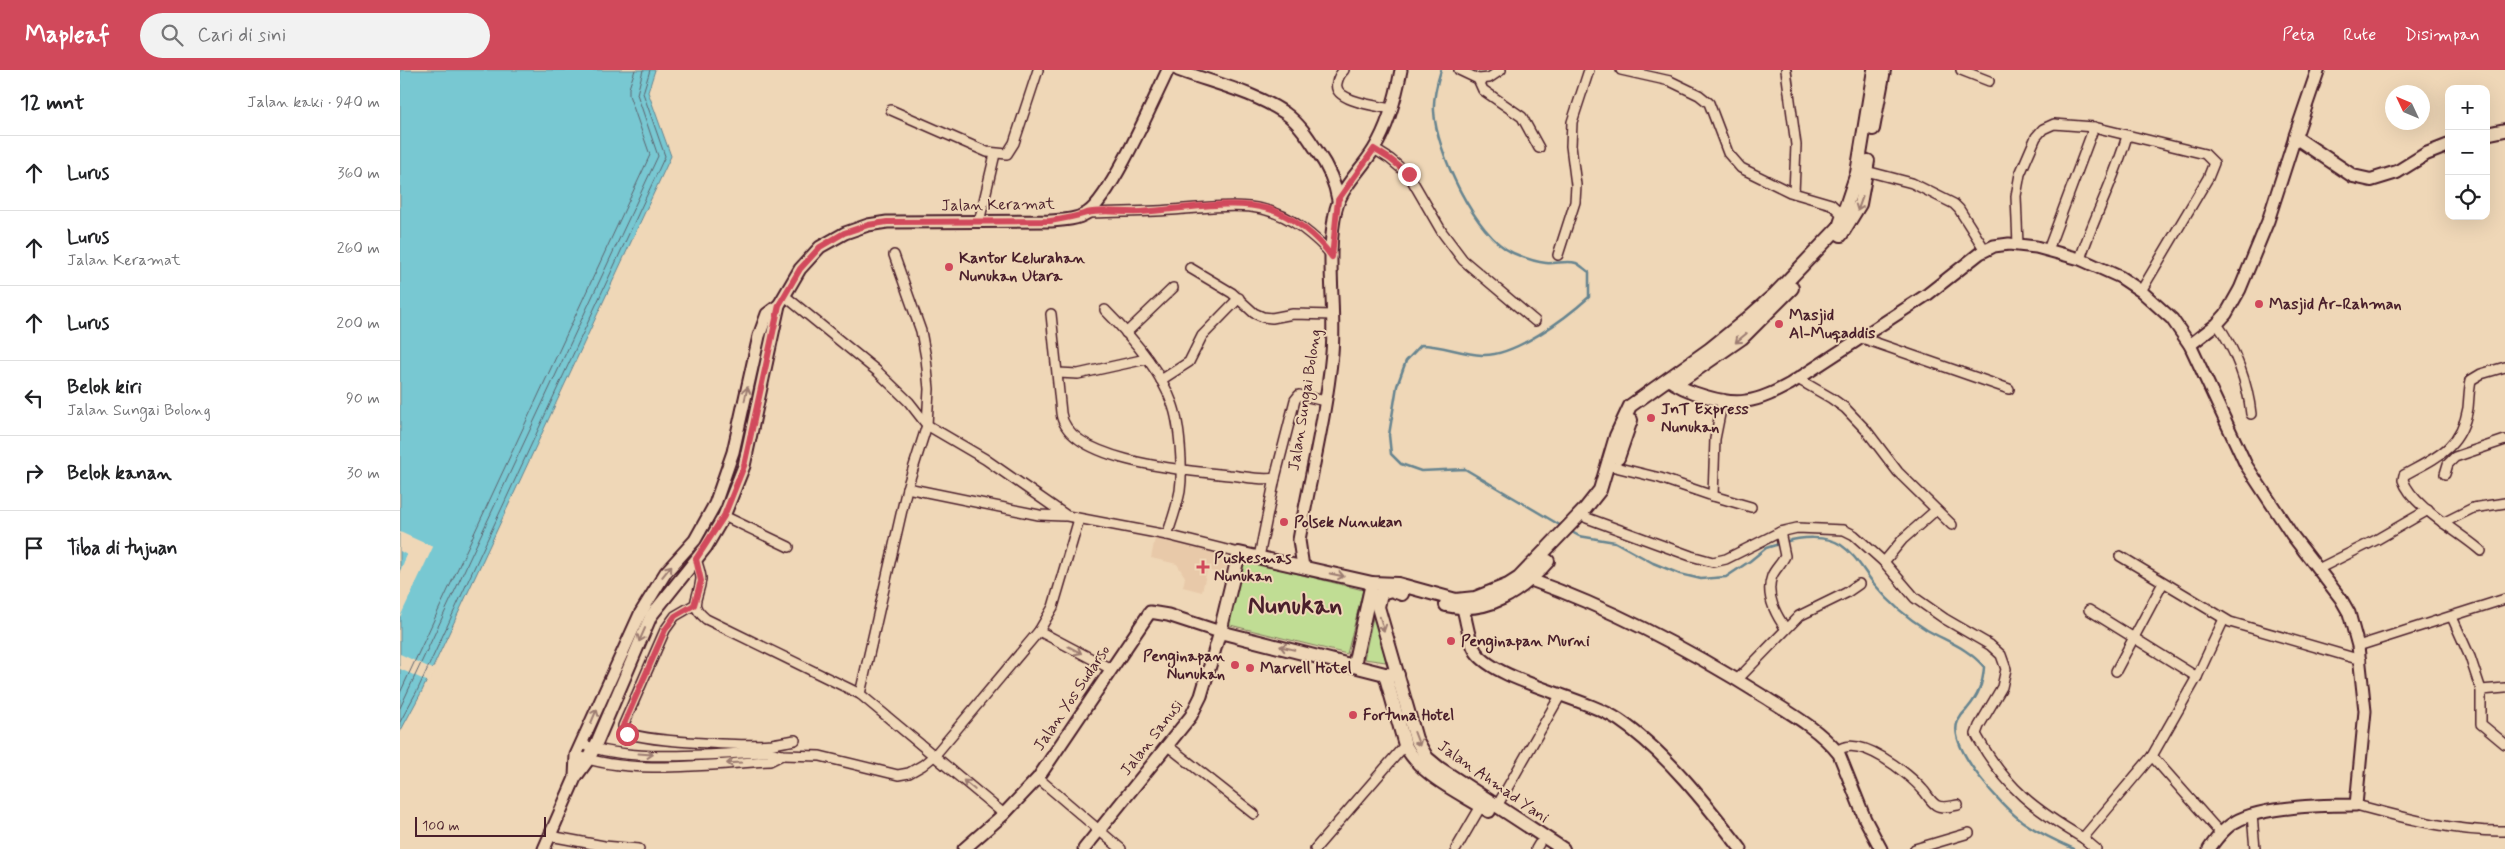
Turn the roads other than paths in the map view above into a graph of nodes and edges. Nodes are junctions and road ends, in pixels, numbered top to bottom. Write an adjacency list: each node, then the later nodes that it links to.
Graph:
1 (1038, 70): 27 (street)
2 (1168, 70): 31 (street)
3 (1178, 70): 30 (street)
4 (1344, 70): 17 (street)
5 (1401, 70): 17 (street, Jalan Sungai Bolong)
6 (1459, 70): 15 (street)
7 (1501, 70): 15 (street)
8 (1589, 70): 38 (street)
9 (1621, 70): 29 (street)
10 (1786, 70): 29 (street)
11 (1874, 70): 32 (main road)
12 (1884, 70): 28 (main road)
13 (1961, 70): 16 (street)
14 (2318, 70): 23 (main road)
15 (1478, 80): 25 (street)
16 (1989, 81)
17 (1392, 109): 26 (street, Jalan Sungai Bolong)
18 (891, 110): 27 (street)
19 (2094, 127): 22 (street); 34 (street); 36 (street)
20 (2505, 130): 21 (main road)
21 (2490, 133)
22 (2127, 136): 40 (street); 43 (street)
23 (2296, 137): 24 (main road); 50 (street)
24 (2445, 147)
25 (1540, 148)
26 (1374, 149): 30 (street, Jalan Sungai Bolong); 49 (street)
27 (995, 154): 33 (street)
28 (1866, 171): 35 (street); 59 (main road, one-way to 59)
29 (1794, 193): 32 (street)
30 (1338, 200): 39 (street, Jalan Sungai Bolong)
31 (1087, 213): 33 (street, Jalan Keramat); 39 (street)
32 (1844, 216): 59 (main road)
33 (979, 222): 45 (street, Jalan Keramat)
34 (2018, 245): 35 (street); 36 (street)
35 (1985, 250): 52 (street)
36 (2048, 250): 40 (street)
37 (894, 255): 64 (street)
38 (1558, 255)
39 (1332, 257): 48 (street, Jalan Sungai Bolong)
40 (2080, 259): 43 (street)
41 (1190, 268): 44 (street)
42 (1173, 288): 51 (street)
43 (2141, 291): 53 (street)
44 (1238, 298): 48 (street); 58 (street)
45 (782, 301): 64 (street); 65 (street, one-way to 45); 66 (street)
46 (1105, 310): 51 (street)
47 (1051, 314): 56 (street)
48 (1333, 315): 62 (street, Jalan Sungai Bolong)
49 (1535, 321)
50 (2217, 324): 53 (street); 63 (street)
51 (1126, 333): 54 (street)
52 (1862, 338): 57 (street); 60 (street)
53 (2190, 345): 98 (street)
54 (1146, 359): 56 (street); 58 (street)
55 (2505, 367): 77 (street)
56 (1058, 373): 69 (street)
57 (1798, 379): 61 (street); 76 (street)
58 (1161, 380): 69 (street)
59 (1672, 381): 61 (street); 68 (main road); 81 (main road)
60 (2009, 389)
61 (1723, 399): 73 (street)
62 (1325, 400): 71 (street); 87 (street, Jalan Sungai Bolong)
63 (2250, 414)
64 (927, 425): 72 (street); 79 (street)
65 (738, 428): 66 (street); 86 (street)
66 (752, 431): 78 (street)
67 (2505, 440): 70 (street)
68 (1615, 467): 73 (street); 81 (main road)
69 (1180, 470): 71 (street); 85 (street)
70 (2445, 474)
71 (1275, 478): 93 (street)
72 (907, 488): 79 (street); 123 (street)
73 (1713, 496): 75 (street)
74 (2505, 503): 82 (street)
75 (1752, 508)
76 (1936, 510): 83 (street); 95 (street)
77 (2428, 510): 82 (street); 98 (street)
78 (724, 516): 88 (street); 89 (street)
79 (1067, 516): 80 (street)
80 (1078, 519): 85 (street); 110 (street)
81 (1581, 520): 84 (street); 99 (main road)
82 (2443, 523): 90 (street)
83 (1952, 525)
84 (1780, 533): 95 (street); 109 (street)
85 (1167, 535): 91 (street)
86 (695, 540): 88 (street); 126 (street, one-way to 86)
87 (1299, 540): 96 (street, Jalan Sungai Bolong); 97 (street, Jalan Sungai Bolong)
88 (706, 547): 94 (street)
89 (789, 547)
90 (2481, 551)
91 (1239, 553): 93 (main road); 111 (main road)
92 (2120, 556): 101 (street)
93 (1259, 557): 96 (main road)
94 (696, 559): 104 (street); 130 (street, one-way to 130)
95 (1884, 562): 151 (street)
96 (1288, 564): 97 (main road)
97 (1303, 567): 100 (main road, one-way to 100)
98 (2318, 569): 113 (street)
99 (1528, 577): 100 (main road); 105 (main road); 120 (street)
100 (1372, 583): 115 (main road)
101 (2163, 583): 108 (street); 112 (street)
102 (1859, 584): 109 (street)
103 (2505, 599): 107 (street)
104 (694, 605): 123 (street); 125 (street)
105 (1463, 609): 118 (main road, one-way to 118); 124 (street)
106 (2089, 610): 112 (street)
107 (2452, 617): 113 (street); 122 (street)
108 (2224, 619): 114 (street); 119 (street)
109 (1786, 628): 120 (street)
110 (1039, 630): 116 (street, one-way to 116); 133 (street)
111 (1220, 632): 115 (main road, one-way to 111); 116 (street, Jalan Yos Sudarso); 129 (street, Jalan Sanusi)
112 (2134, 638): 117 (street); 119 (street)
113 (2358, 646): 114 (street)
114 (2360, 660): 140 (street)
115 (1354, 665): 118 (main road)
116 (1111, 669): 138 (street, Jalan Yos Sudarso)
117 (2116, 671)
118 (1392, 675): 128 (main road, Jalan Ahmad Yani); 142 (main road, Jalan Ahmad Yani, one-way to 142)
119 (2197, 677): 135 (street)
120 (1737, 680): 131 (street)
121 (2505, 688): 122 (street)
122 (2481, 690): 127 (street)
123 (860, 694): 133 (street)
124 (1560, 694): 142 (street); 163 (street)
125 (795, 740)
126 (582, 744): 130 (street); 132 (street)
127 (2505, 744)
128 (1405, 745): 141 (main road, Jalan Ahmad Yani); 160 (street)
129 (1168, 746): 144 (street); 146 (street, Jalan Sanusi)
130 (594, 748): 134 (street, one-way to 134); 136 (street)
131 (1837, 751): 139 (street); 164 (street)
132 (576, 755): 136 (street); 137 (street)
133 (935, 755): 134 (street); 143 (street, one-way to 133)
134 (782, 756): 136 (street, one-way to 136)
135 (2152, 756): 149 (street); 151 (street)
136 (588, 760): 137 (street)
137 (575, 778): 150 (street)
138 (1038, 778): 143 (street, Jalan Yos Sudarso); 146 (street)
139 (1958, 805)
140 (2356, 805): 145 (street); 147 (street)
141 (1481, 806): 153 (main road, Jalan Ahmad Yani); 161 (street)
142 (1497, 806): 162 (main road, Jalan Ahmad Yani)
143 (1004, 814): 157 (street, Jalan Yos Sudarso)
144 (1254, 814)
145 (2252, 815): 149 (street); 168 (street)
146 (1099, 831): 158 (street, Jalan Sanusi); 159 (street)
147 (2505, 831)
148 (1969, 833): 165 (street)
149 (2221, 834): 167 (street)
150 (550, 836): 152 (street); 155 (street)
151 (2083, 838): 166 (street)
152 (589, 846): 154 (street)
153 (1541, 847)
154 (628, 848): 156 (street)
155 (544, 849)
156 (640, 849)
157 (964, 849)
158 (1084, 849)
159 (1122, 849)
160 (1315, 849)
161 (1456, 849)
162 (1563, 849)
163 (1740, 849)
164 (1881, 849)
165 (1915, 849)
166 (2096, 849)
167 (2209, 849)
168 (2255, 849)

